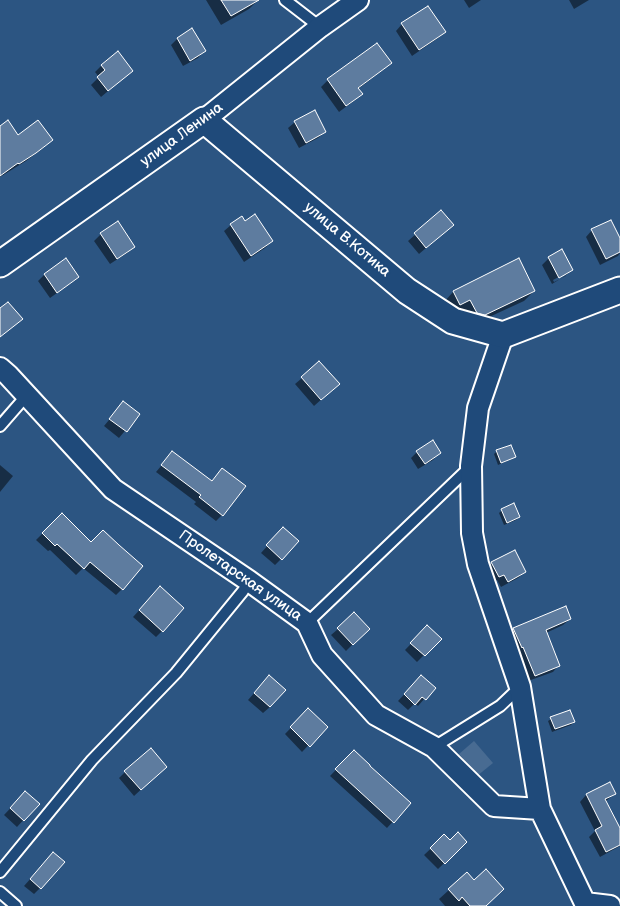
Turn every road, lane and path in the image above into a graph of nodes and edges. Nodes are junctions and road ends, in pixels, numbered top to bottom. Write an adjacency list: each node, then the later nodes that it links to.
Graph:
1 (285, 0): 3 (lane)
2 (358, 0): 3 (street, улица Ленина)
3 (320, 27): 4 (street, улица Ленина)
4 (204, 120): 5 (street, улица Ленина); 7 (street, улица В.Котика)
5 (0, 264)
6 (620, 290): 7 (street)
7 (503, 335): 11 (street)
8 (0, 368): 9 (street, Пролетарская улица)
9 (27, 396): 10 (lane); 12 (street, Пролетарская улица)
10 (0, 426)
11 (471, 466): 13 (lane); 14 (street)
12 (249, 581): 13 (street, Пролетарская улица); 17 (lane)
13 (307, 623): 15 (street, Пролетарская улица)
14 (520, 687): 15 (lane); 16 (street)
15 (434, 747): 16 (street, Пролетарская улица)
16 (540, 810): 19 (street)
17 (0, 872)
18 (0, 892): 20 (lane)
19 (584, 905): 21 (street)
20 (16, 906)
21 (610, 906)

